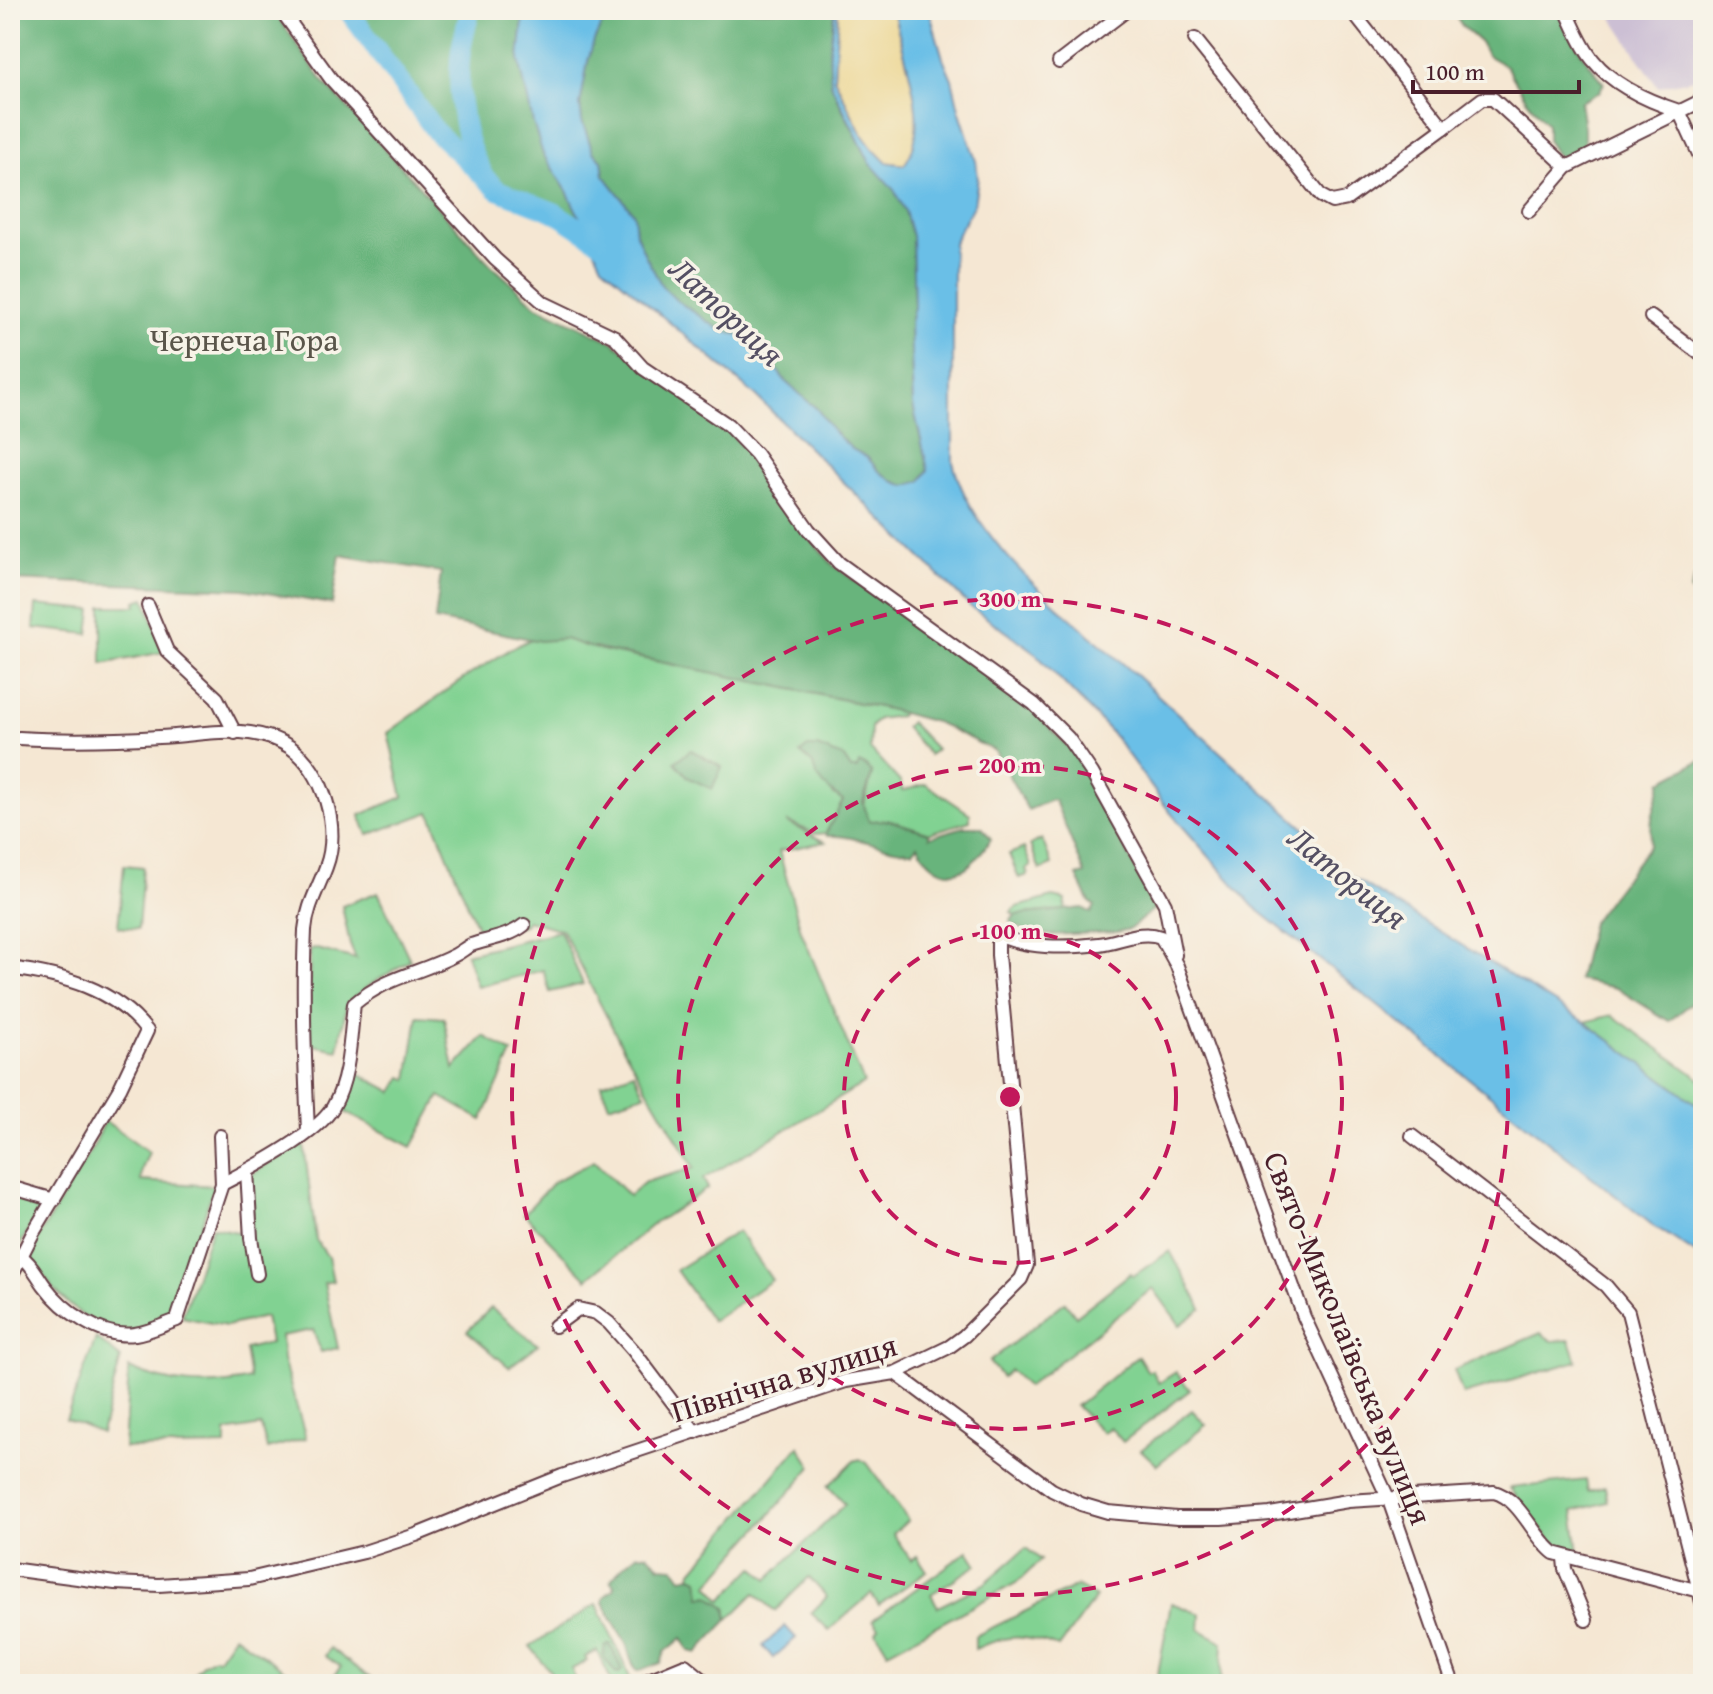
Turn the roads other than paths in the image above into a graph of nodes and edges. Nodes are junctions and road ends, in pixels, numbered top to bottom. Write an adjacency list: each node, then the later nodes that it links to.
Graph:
1 (281, 10): 19 (street)
2 (1127, 10): 6 (street)
3 (1351, 10): 9 (street)
4 (1566, 10): 8 (street)
5 (1195, 39): 9 (street)
6 (1059, 62)
7 (1703, 100): 8 (street)
8 (1679, 111): 10 (street); 11 (street)
9 (1444, 128): 11 (street)
10 (1703, 163)
11 (1567, 167): 12 (street)
12 (1529, 211)
13 (1651, 317): 14 (street)
14 (1703, 356)
15 (148, 606): 16 (street)
16 (235, 733): 17 (street); 21 (street)
17 (19, 738)
18 (524, 925): 21 (street)
19 (1177, 966): 32 (street, Північна вулиця); 34 (street, Свято-Миколаївська вулиця)
20 (10, 968): 27 (street)
21 (308, 1131): 24 (street)
22 (220, 1136): 25 (street)
23 (1412, 1136): 37 (street)
24 (247, 1171): 25 (street); 29 (street)
25 (222, 1184): 28 (street)
26 (10, 1187): 27 (street)
27 (54, 1200): 28 (street)
28 (21, 1256): 30 (street)
29 (257, 1274)
30 (10, 1278)
31 (555, 1326): 33 (street)
32 (895, 1373): 33 (street, Північна вулиця); 34 (street)
33 (695, 1432): 36 (street, Північна вулиця)
34 (1389, 1500): 35 (street); 42 (street, Свято-Миколаївська вулиця)
35 (1564, 1558): 37 (street); 39 (street)
36 (10, 1569)
37 (1701, 1591): 38 (street)
38 (1703, 1606)
39 (1586, 1620)
40 (702, 1679): 41 (street)
41 (639, 1684)
42 (1453, 1684)

